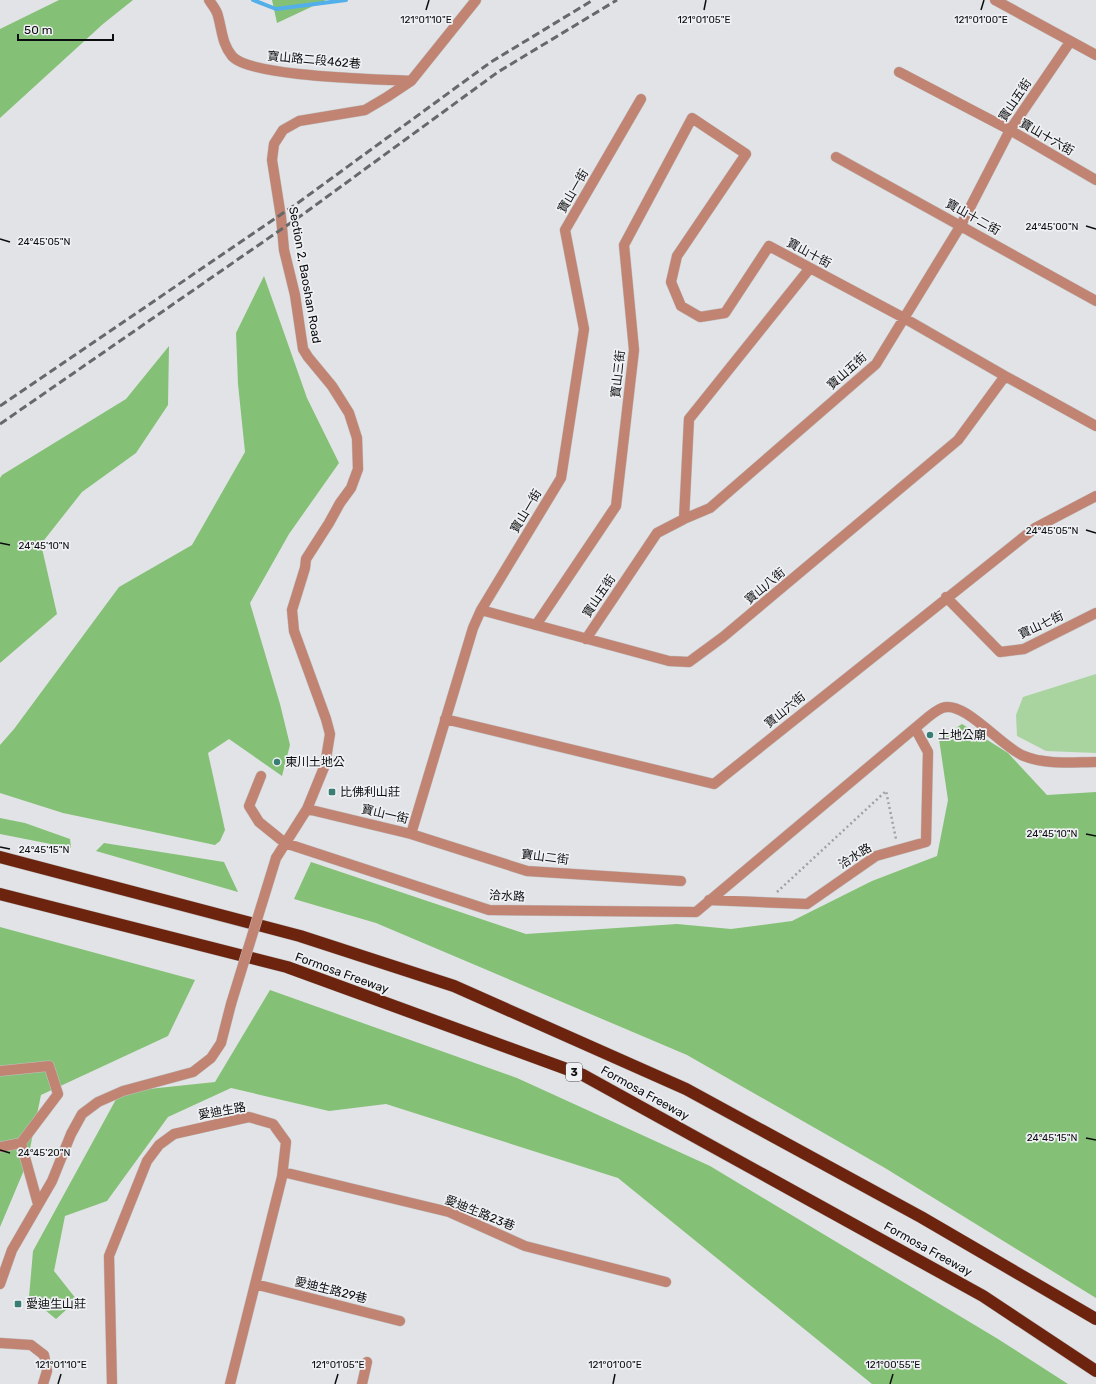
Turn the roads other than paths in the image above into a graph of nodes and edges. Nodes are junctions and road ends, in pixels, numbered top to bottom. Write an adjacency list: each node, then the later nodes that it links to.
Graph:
1 (209, 0): 7 (street, 寶山路二段462巷)
2 (476, 0): 7 (street, Section 2, Baoshan Road)
3 (996, 0): 4 (street)
4 (1070, 42): 5 (street); 10 (street, 寶山五街)
5 (1096, 55)
6 (899, 72): 10 (street, 寶山十六街)
7 (411, 81): 30 (street, Section 2, Baoshan Road)
8 (641, 99): 22 (street, 寶山一街)
9 (692, 118): 14 (street, 寶山十街); 24 (street, 寶山三街)
10 (1010, 130): 12 (street, 寶山十六街); 13 (street, 寶山五街)
11 (836, 156): 13 (street, 寶山十二街)
12 (1096, 180)
13 (961, 225): 15 (street, 寶山十二街); 16 (street, 寶山五街)
14 (810, 268): 16 (street, 寶山十街); 20 (street)
15 (1096, 301)
16 (904, 318): 17 (street, 寶山十街); 20 (street, 寶山五街)
17 (1005, 376): 18 (street, 寶山十街); 25 (street, 寶山八街)
18 (1096, 426)
19 (1096, 496): 21 (street, 寶山六街)
20 (684, 519): 25 (street, 寶山五街)
21 (946, 597): 23 (street, 寶山七街); 26 (street, 寶山六街)
22 (481, 610): 24 (street, 寶山八街); 26 (street, 寶山一街)
23 (1096, 613)
24 (536, 625): 25 (street, 寶山八街)
25 (586, 639)
26 (445, 719): 31 (street, 寶山一街)
27 (915, 728): 28 (street, 洽水路); 36 (street, 洽水路); 36 (street, 洽水路)
28 (1096, 762)
29 (261, 776): 32 (street)
30 (307, 809): 31 (street, 寶山一街); 32 (street, Section 2, Baoshan Road)
31 (411, 834): 34 (street, 寶山二街)
32 (285, 843): 36 (street, 洽水路); 41 (street, Section 2, Baoshan Road, bridge)
33 (0, 857): 45 (highway, Formosa Freeway)
34 (681, 881)
35 (0, 894): 49 (highway, Formosa Freeway / 3)
36 (709, 900)
37 (0, 1071): 38 (street)
38 (21, 1143): 39 (street); 41 (street)
39 (0, 1147)
40 (283, 1172): 42 (street, 愛迪生路23巷); 44 (street, 愛迪生路); 51 (street, 愛迪生路)
41 (38, 1204): 43 (street)
42 (666, 1282)
43 (0, 1284)
44 (255, 1284): 46 (street, 愛迪生路29巷); 52 (street, 愛迪生路)
45 (1096, 1318)
46 (400, 1321)
47 (0, 1343): 50 (street)
48 (368, 1362): 53 (street)
49 (1096, 1371)
50 (43, 1384)
51 (112, 1384)
52 (230, 1384)
53 (362, 1384)

